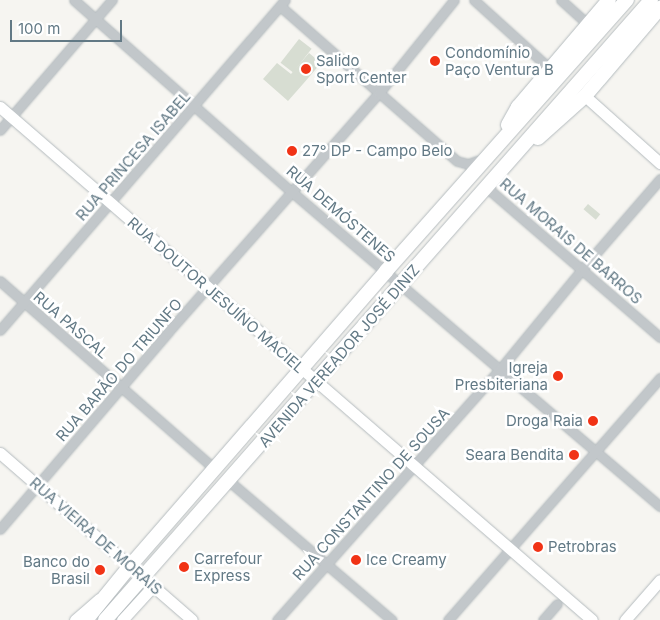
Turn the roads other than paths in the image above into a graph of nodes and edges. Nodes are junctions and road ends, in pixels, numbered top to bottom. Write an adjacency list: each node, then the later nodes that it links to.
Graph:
1 (74, 0): 11 (street, RUA DEMÓSTENES)
2 (112, 0): 11 (street)
3 (454, 0): 14 (street, RUA BARÃO DO TRIUNFO)
4 (474, 0): 13 (street)
5 (561, 0): 12 (street)
6 (609, 0): 12 (main road)
7 (627, 0): 20 (main road, AVENIDA VEREADOR JOSÉ DINIZ)
8 (650, 0): 21 (main road, AVENIDA VEREADOR JOSÉ DINIZ)
9 (282, 3): 14 (street); 16 (street, RUA PRINCESA ISABEL)
10 (660, 8): 15 (main road)
11 (96, 19): 16 (street, RUA DEMÓSTENES); 18 (street)
12 (588, 24): 13 (main road)
13 (550, 69): 20 (main road)
14 (379, 93): 20 (street); 25 (street, RUA BARÃO DO TRIUNFO)
15 (585, 96): 21 (main road); 22 (street)
16 (196, 105): 25 (street, RUA DEMÓSTENES); 26 (street, RUA PRINCESA ISABEL)
17 (0, 107): 18 (street, RUA DOUTOR JESUÍNO MACIEL)
18 (12, 117): 19 (street); 26 (street, RUA DOUTOR JESUÍNO MACIEL)
19 (0, 130)
20 (493, 150): 28 (main road, AVENIDA VEREADOR JOSÉ DINIZ)
21 (519, 150): 24 (main road, AVENIDA VEREADOR JOSÉ DINIZ)
22 (660, 163)
23 (660, 179): 27 (street, RUA CONSTANTINO DE SOUSA)
24 (486, 187): 27 (street, RUA MORAIS DE BARROS); 30 (main road, AVENIDA VEREADOR JOSÉ DINIZ)
25 (292, 192): 28 (street, RUA DEMÓSTENES); 31 (street, RUA BARÃO DO TRIUNFO)
26 (110, 203): 31 (street, RUA DOUTOR JESUÍNO MACIEL); 32 (street, RUA PRINCESA ISABEL)
27 (583, 268): 34 (street, RUA MORAIS DE BARROS); 35 (street, RUA CONSTANTINO DE SOUSA)
28 (386, 271): 30 (street, RUA DEMÓSTENES); 36 (main road, AVENIDA VEREADOR JOSÉ DINIZ)
29 (0, 280): 32 (street, RUA PASCAL)
30 (401, 284): 35 (street, RUA DEMÓSTENES); 38 (main road, AVENIDA VEREADOR JOSÉ DINIZ)
31 (208, 288): 36 (street, RUA DOUTOR JESUÍNO MACIEL); 39 (street, RUA BARÃO DO TRIUNFO)
32 (24, 302): 33 (street, RUA PRINCESA ISABEL); 39 (street, RUA PASCAL)
33 (0, 330)
34 (660, 337)
35 (501, 368): 40 (street, RUA DEMÓSTENES); 42 (street, RUA CONSTANTINO DE SOUSA)
36 (301, 369): 38 (street, RUA DOUTOR JESUÍNO MACIEL); 43 (main road, AVENIDA VEREADOR JOSÉ DINIZ)
37 (660, 378): 40 (street)
38 (316, 382): 42 (street, RUA DOUTOR JESUÍNO MACIEL); 44 (main road, AVENIDA VEREADOR JOSÉ DINIZ)
39 (122, 387): 43 (street, RUA PASCAL); 45 (street, RUA BARÃO DO TRIUNFO)
40 (595, 450): 46 (street, RUA DEMÓSTENES); 48 (street)
41 (0, 453): 45 (street, RUA VIEIRA DE MORAIS)
42 (415, 467): 48 (street, RUA DOUTOR JESUÍNO MACIEL); 49 (street, RUA CONSTANTINO DE SOUSA)
43 (215, 469): 50 (main road, AVENIDA VEREADOR JOSÉ DINIZ)
44 (229, 482): 49 (street); 52 (main road, AVENIDA VEREADOR JOSÉ DINIZ)
45 (38, 486): 47 (street, RUA BARÃO DO TRIUNFO); 50 (street, RUA VIEIRA DE MORAIS)
46 (660, 506)
47 (0, 529)
48 (511, 549): 62 (street); 64 (street, RUA DOUTOR JESUÍNO MACIEL)
49 (328, 563): 60 (street, RUA CONSTANTINO DE SOUSA); 61 (street)
50 (130, 566): 52 (street, RUA VIEIRA DE MORAIS); 53 (main road, AVENIDA VEREADOR JOSÉ DINIZ)
51 (660, 580): 65 (street)
52 (147, 582): 57 (main road, AVENIDA VEREADOR JOSÉ DINIZ); 58 (street, AVENIDA VEREADOR JOSÉ DINIZ); 59 (street, RUA VIEIRA DE MORAIS)
53 (108, 592): 55 (street, AVENIDA VEREADOR JOSÉ DINIZ); 56 (main road, AVENIDA VEREADOR JOSÉ DINIZ)
54 (557, 604): 63 (street)
55 (75, 620)
56 (86, 620)
57 (105, 620)
58 (122, 620)
59 (192, 620)
60 (277, 620)
61 (392, 620)
62 (448, 620)
63 (543, 620)
64 (592, 620)
65 (625, 620)

